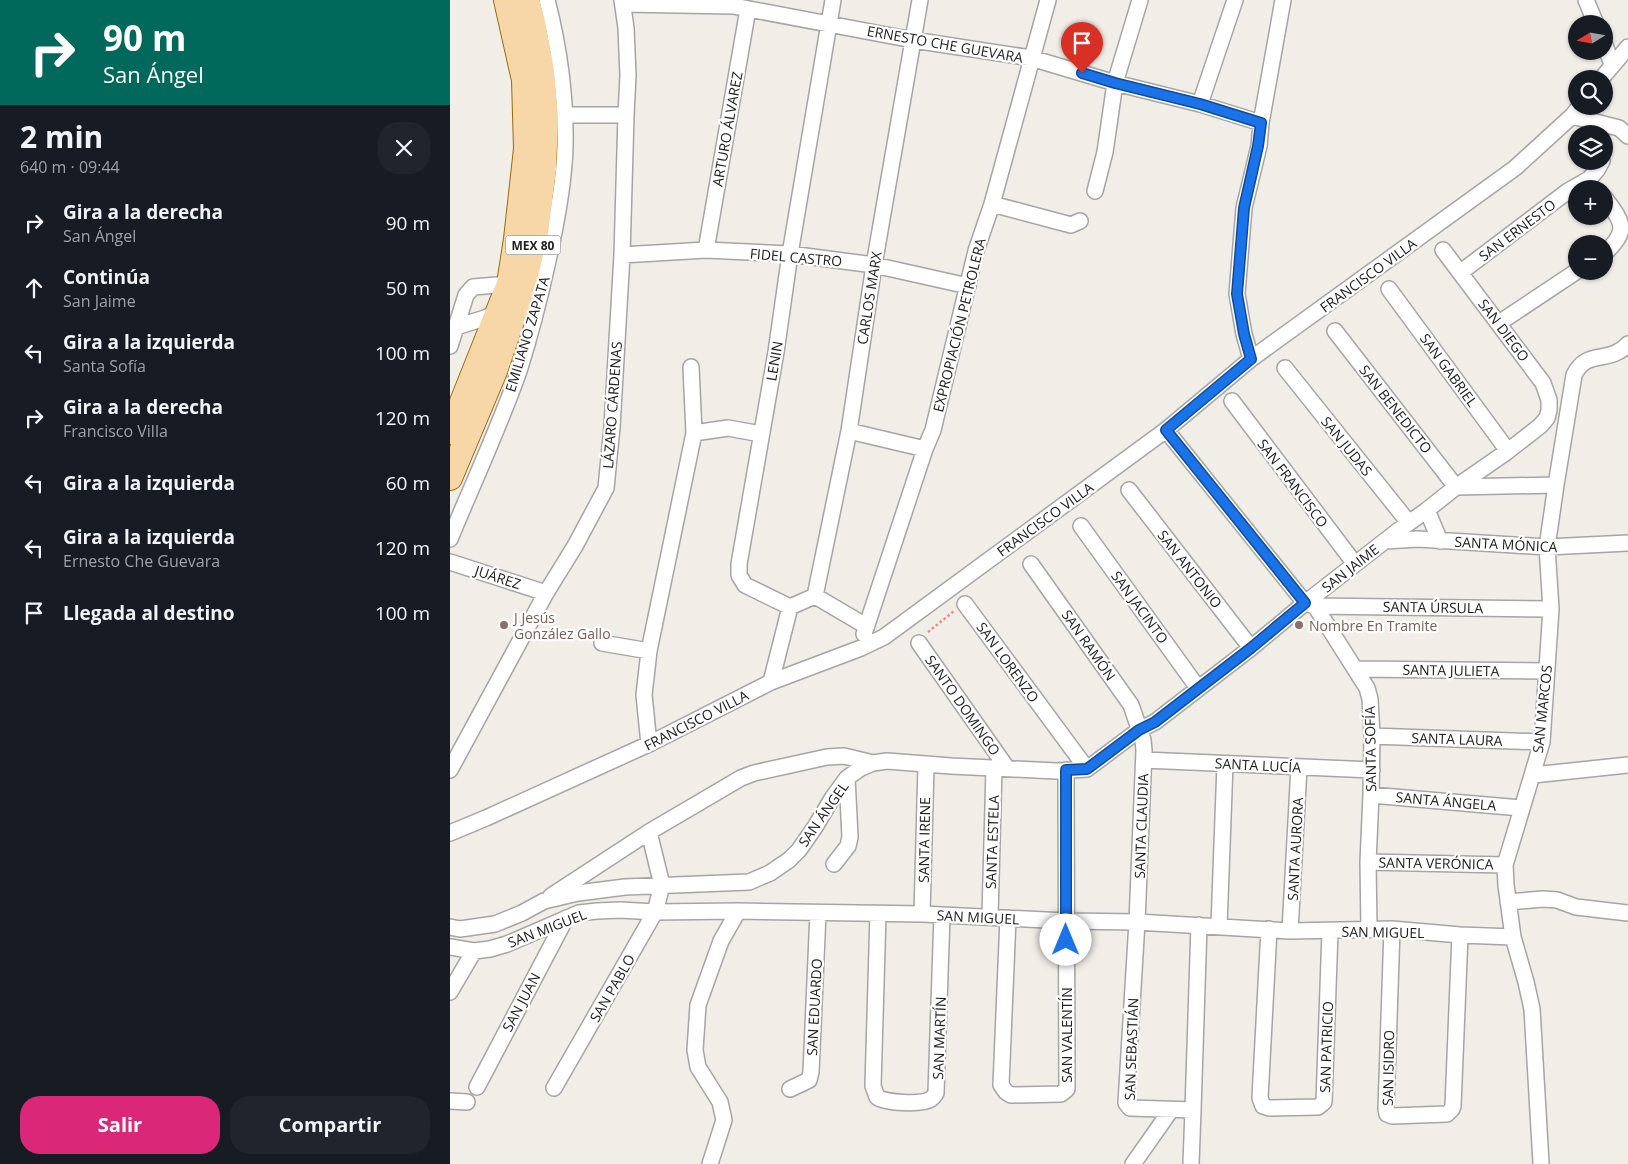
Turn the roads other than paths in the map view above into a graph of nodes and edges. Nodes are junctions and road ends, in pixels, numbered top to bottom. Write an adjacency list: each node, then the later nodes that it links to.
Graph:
1 (506, 0): 42 (main road, MEX 80)
2 (527, 0): 63 (main road, MEX 80)
3 (547, 0): 23 (street, EMILIANO ZAPATA)
4 (833, 0): 14 (street, LENIN)
5 (920, 0): 15 (street, CARLOS MARX)
6 (1048, 0): 17 (street, EXPROPIACIÓN PETROLERA)
7 (1140, 0): 21 (street)
8 (1234, 0): 22 (street)
9 (1283, 0): 27 (street)
10 (1586, 0): 13 (street)
11 (622, 2): 12 (street, ERNESTO CHE GUEVARA); 24 (street, LÁZARO CÁRDENAS)
12 (748, 9): 14 (street, ERNESTO CHE GUEVARA); 35 (street, ARTURO ÁLVAREZ)
13 (1592, 15)
14 (829, 23): 15 (street, ERNESTO CHE GUEVARA); 37 (street, LENIN)
15 (914, 40): 17 (street, ERNESTO CHE GUEVARA); 39 (street, CARLOS MARX)
16 (1628, 47): 19 (street)
17 (1032, 58): 21 (street, ERNESTO CHE GUEVARA); 31 (street, EXPROPIACIÓN PETROLERA)
18 (1610, 60): 19 (street)
19 (1612, 64): 20 (street)
20 (1608, 70)
21 (1115, 83): 22 (street, ERNESTO CHE GUEVARA); 29 (street)
22 (1200, 104): 27 (street, ERNESTO CHE GUEVARA)
23 (564, 115): 24 (street); 70 (street, EMILIANO ZAPATA)
24 (626, 115): 38 (street, LÁZARO CÁRDENAS)
25 (1575, 115): 51 (street, FRANCISCO VILLA)
26 (1583, 115): 28 (street)
27 (1261, 123): 51 (street)
28 (1628, 136)
29 (1095, 190)
30 (1568, 191): 40 (street, SAN ERNESTO)
31 (992, 204): 33 (street); 43 (street, EXPROPIACIÓN PETROLERA)
32 (1613, 209): 34 (street)
33 (1080, 221)
34 (1613, 248)
35 (706, 250): 37 (street, FIDEL CASTRO); 38 (street, FIDEL CASTRO)
36 (1443, 250): 40 (street, SAN DIEGO)
37 (790, 254): 39 (street, FIDEL CASTRO); 60 (street, LENIN)
38 (622, 255): 78 (street, LÁZARO CÁRDENAS)
39 (874, 265): 43 (street, FIDEL CASTRO); 57 (street, CARLOS MARX)
40 (1461, 272): 46 (street, SAN DIEGO)
41 (1568, 278): 46 (street)
42 (509, 284): 45 (main road, MEX 80); 47 (street)
43 (968, 286): 61 (street, EXPROPIACIÓN PETROLERA)
44 (1389, 289): 62 (street, SAN GABRIEL)
45 (499, 312): 47 (street); 58 (main road, MEX 80)
46 (1500, 323): 55 (street, SAN DIEGO)
47 (456, 327): 50 (street)
48 (1335, 331): 65 (street, SAN BENEDICTO)
49 (1628, 344): 64 (street, SAN MARCOS)
50 (450, 346)
51 (1251, 359): 56 (street, FRANCISCO VILLA)
52 (691, 367): 59 (street)
53 (1285, 368): 68 (street, SAN JUDAS)
54 (1232, 401): 77 (street, SAN FRANCISCO)
55 (1548, 418): 62 (street, SAN JAIME)
56 (1166, 430): 81 (street, SANTA SOFÍA); 87 (street, FRANCISCO VILLA)
57 (849, 431): 61 (street); 79 (street, CARLOS MARX)
58 (450, 432)
59 (694, 433): 60 (street); 89 (street)
60 (761, 434): 82 (street, LENIN)
61 (925, 449): 84 (street, EXPROPIACIÓN PETROLERA)
62 (1508, 451): 65 (street, SAN JAIME)
63 (450, 478)
64 (1556, 485): 65 (street); 74 (street, SAN MARCOS)
65 (1456, 486): 67 (street, SAN JAIME)
66 (1129, 490): 88 (street, SAN ANTONIO)
67 (1427, 510): 68 (street, SAN JAIME); 71 (street)
68 (1409, 523): 72 (street, SAN JAIME)
69 (1081, 526): 93 (street, SAN JACINTO)
70 (450, 539)
71 (1440, 540): 72 (street, SANTA MÓNICA); 74 (street, SANTA MÓNICA)
72 (1385, 541): 77 (street, SAN JAIME)
73 (1628, 543): 74 (street, SANTA MÓNICA)
74 (1547, 547): 83 (street, SAN MARCOS)
75 (450, 562): 78 (street, JUÁREZ)
76 (1031, 564): 94 (street, SAN RAMÓN)
77 (1355, 564): 81 (street, SAN JAIME)
78 (546, 593): 106 (street, LÁZARO CÁRDENAS)
79 (815, 596): 82 (street); 84 (street)
80 (965, 604): 105 (street, SAN LORENZO)
81 (1310, 604): 83 (street, SANTA ÚRSULA); 88 (street, SAN JAIME); 90 (street, SANTA SOFÍA)
82 (790, 607): 92 (street)
83 (1551, 608): 91 (street, SAN MARCOS)
84 (866, 626): 87 (street, EXPROPIACIÓN PETROLERA)
85 (602, 643): 89 (street)
86 (919, 643): 104 (street, SANTO DOMINGO)
87 (861, 648): 92 (street, FRANCISCO VILLA)
88 (1251, 648): 93 (street, SAN JAIME)
89 (649, 651): 97 (street)
90 (1355, 669): 91 (street, SANTA JULIETA); 95 (street, SANTA SOFÍA)
91 (1547, 670): 96 (street, SAN MARCOS)
92 (771, 682): 97 (street, FRANCISCO VILLA)
93 (1198, 688): 94 (street, SAN JAIME)
94 (1139, 730): 98 (street, SANTA CLAUDIA); 105 (street)
95 (1372, 736): 96 (street, SANTA LAURA); 108 (street, SANTA SOFÍA)
96 (1542, 742): 109 (street, SAN MARCOS)
97 (649, 744): 114 (street, FRANCISCO VILLA)
98 (1144, 760): 100 (street, SANTA LUCÍA); 132 (street, SANTA CLAUDIA)
99 (873, 763): 101 (street, SAN ÁNGEL); 110 (street, SAN ÁNGEL); 113 (street, SAN ÁNGEL)
100 (1225, 764): 103 (street, SANTA LUCÍA); 134 (street)
101 (926, 765): 104 (street, SAN ÁNGEL); 126 (street, SANTA IRENE)
102 (1628, 765): 109 (street)
103 (1299, 767): 108 (street, SANTA LUCÍA); 139 (street, SANTA AURORA)
104 (1000, 768): 107 (street, SAN ÁNGEL); 128 (street, SANTA ESTELA)
105 (1087, 769): 107 (street, SAN ÁNGEL)
106 (450, 770)
107 (1066, 770): 131 (street)
108 (1372, 770): 111 (street, SANTA SOFÍA)
109 (1533, 775): 112 (street, SAN MARCOS)
110 (847, 778): 116 (street); 118 (street, SAN ÁNGEL)
111 (1371, 795): 112 (street, SANTA ÁNGELA); 115 (street, SANTA SOFÍA)
112 (1521, 808): 117 (street, SAN MARCOS)
113 (649, 832): 118 (street); 119 (street, SAN ÁNGEL)
114 (450, 833)
115 (1368, 862): 117 (street, SANTA VERÓNICA); 138 (street, SANTA SOFÍA)
116 (834, 864)
117 (1505, 865): 120 (street, SAN MARCOS)
118 (662, 885): 119 (street, SAN ÁNGEL); 122 (street, SAN PABLO)
119 (544, 901): 135 (street, SAN ÁNGEL)
120 (1508, 902): 124 (street); 142 (street, SAN MARCOS)
121 (738, 911): 122 (street, SAN MIGUEL); 123 (street, SAN MIGUEL); 154 (street)
122 (655, 912): 129 (street, SAN MIGUEL); 147 (street, SAN PABLO)
123 (818, 913): 125 (street, SAN MIGUEL); 148 (street, SAN EDUARDO)
124 (1628, 913)
125 (878, 914): 126 (street, SAN MIGUEL); 127 (street, SAN MARTÍN)
126 (922, 914): 127 (street, SAN MIGUEL)
127 (942, 915): 128 (street, SAN MIGUEL)
128 (990, 916): 130 (street, SAN MIGUEL)
129 (566, 918): 144 (street, SAN MIGUEL); 146 (street, SAN JUAN)
130 (1008, 918): 131 (street, SAN MIGUEL); 131 (street, SAN VALENTÍN)
131 (1066, 921): 132 (street, SAN MIGUEL)
132 (1137, 922): 133 (street, SAN MIGUEL); 151 (street, SAN SEBASTIÁN)
133 (1199, 925): 134 (street, SAN MIGUEL); 152 (street)
134 (1219, 926): 136 (street, SAN MIGUEL)
135 (450, 927)
136 (1269, 929): 139 (street, SAN MIGUEL); 140 (street, SAN PATRICIO)
137 (1392, 929): 138 (street, SAN MIGUEL); 141 (street, SAN MIGUEL); 141 (street, SAN ISIDRO)
138 (1369, 930): 140 (street, SAN MIGUEL)
139 (1290, 931): 140 (street, SAN MIGUEL)
140 (1330, 931)
141 (1460, 935): 142 (street, SAN MIGUEL)
142 (1513, 937): 153 (street, SAN MARCOS)
143 (450, 947): 144 (street, SAN MIGUEL)
144 (474, 951): 145 (street)
145 (450, 992)
146 (477, 1087)
147 (554, 1088)
148 (790, 1089)
149 (450, 1101): 150 (street)
150 (467, 1102)
151 (1171, 1110): 152 (street, SAN SEBASTIÁN); 155 (street)
152 (1193, 1110): 156 (street)
153 (1541, 1163)
154 (710, 1164)
155 (1133, 1164)
156 (1191, 1164)

